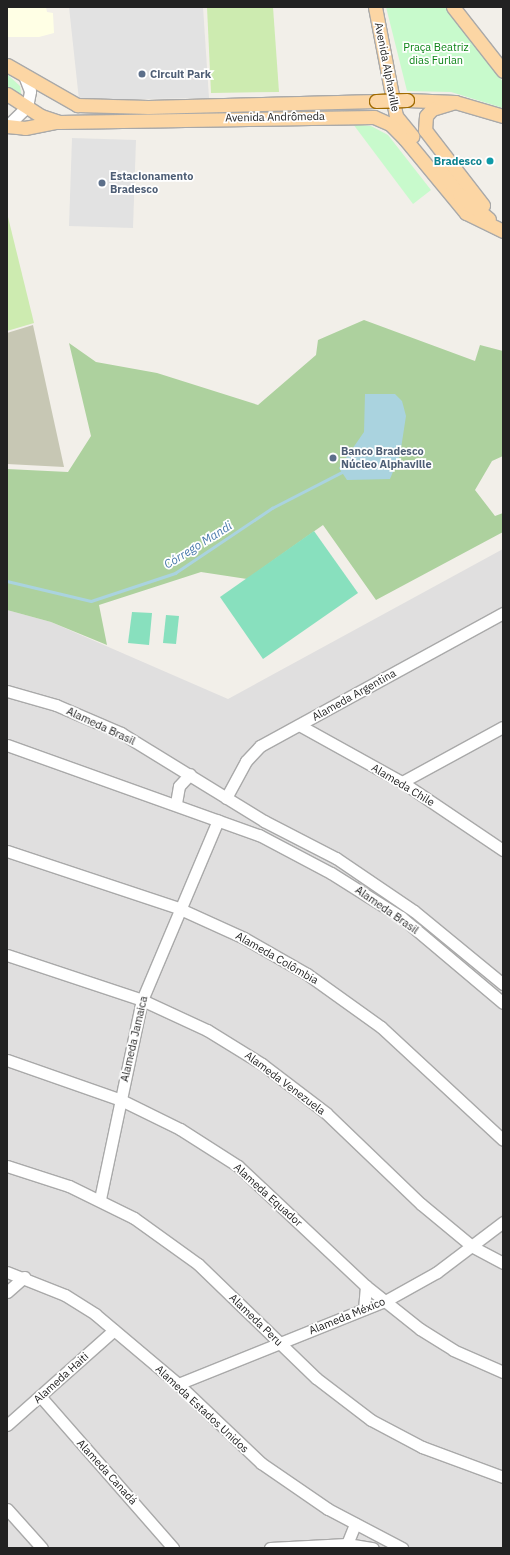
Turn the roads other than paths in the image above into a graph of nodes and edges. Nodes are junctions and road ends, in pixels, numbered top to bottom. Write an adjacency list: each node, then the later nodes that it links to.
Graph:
1 (375, 7): 18 (main road, Avenida Alphaville)
2 (455, 8): 4 (main road)
3 (7, 65): 5 (main road, Avenida Andrômeda)
4 (503, 71)
5 (25, 78): 9 (main road, Avenida Andrômeda); 11 (street)
6 (7, 94): 11 (main road, Avenida Andrômeda)
7 (455, 102): 8 (main road, Avenida Andrômeda, bridge); 13 (main road, Avenida Andrômeda); 18 (main road)
8 (307, 103): 10 (main road, Avenida Andrômeda); 12 (main road)
9 (190, 105): 10 (main road, Avenida Andrômeda); 15 (main road)
10 (210, 105): 14 (main road)
11 (27, 107): 16 (main road, Avenida Andrômeda); 17 (street)
12 (299, 116): 14 (main road, Avenida Andrômeda); 18 (main road, Avenida Andrômeda)
13 (503, 116)
14 (207, 118): 15 (main road, Avenida Andrômeda)
15 (187, 119): 16 (main road, Avenida Andrômeda)
16 (59, 122): 17 (main road)
17 (7, 126)
18 (502, 227)
19 (503, 613): 21 (street, Alameda Argentina)
20 (7, 691): 24 (street, Alameda Brasil)
21 (299, 725): 25 (street, Alameda Chile); 26 (street, Alameda Argentina)
22 (503, 727): 25 (street)
23 (7, 745): 27 (street, Alameda Brasil)
24 (190, 774): 26 (street, Alameda Brasil); 27 (street)
25 (402, 782): 32 (street, Alameda Chile)
26 (226, 798): 29 (street, Alameda Brasil)
27 (176, 803): 28 (street, Alameda Brasil)
28 (218, 820): 30 (street, Alameda Brasil); 33 (street, Alameda Jamaica)
29 (264, 821): 30 (street); 35 (street, Alameda Brasil)
30 (258, 835): 37 (street, Alameda Brasil)
31 (7, 850): 33 (street, Alameda Colômbia)
32 (503, 850)
33 (178, 908): 36 (street, Alameda Jamaica); 40 (street, Alameda Colômbia)
34 (7, 955): 36 (street, Alameda Venezuela)
35 (503, 984)
36 (142, 1000): 39 (street, Alameda Jamaica); 44 (street, Alameda Venezuela)
37 (503, 1003)
38 (7, 1060): 39 (street, Alameda Equador)
39 (121, 1100): 42 (street, Alameda Jamaica); 48 (street, Alameda Equador)
40 (503, 1140)
41 (7, 1166): 42 (street, Alameda Peru)
42 (100, 1199): 53 (street, Alameda Peru)
43 (503, 1222): 44 (street, Alameda México)
44 (473, 1247): 45 (street, Alameda Venezuela); 50 (street, Alameda México)
45 (503, 1263)
46 (7, 1272): 47 (street, Alameda Estados Unidos)
47 (24, 1278): 49 (street); 52 (street, Alameda Estados Unidos)
48 (366, 1286): 50 (street, Alameda Equador); 51 (street)
49 (7, 1292)
50 (382, 1299): 51 (street, Alameda México); 54 (street, Alameda Equador)
51 (364, 1309): 53 (street, Alameda México)
52 (114, 1330): 55 (street, Alameda Estados Unidos); 56 (street, Alameda Haiti)
53 (279, 1343): 55 (street, Alameda México); 58 (street, Alameda Peru)
54 (503, 1372)
55 (178, 1384): 60 (street, Alameda Estados Unidos)
56 (40, 1396): 57 (street, Alameda Haiti); 63 (street, Alameda Canadá)
57 (7, 1425)
58 (503, 1477)
59 (7, 1509): 62 (street)
60 (355, 1524): 61 (street); 66 (street, Alameda Estados Unidos)
61 (347, 1544): 64 (street); 65 (street)
62 (42, 1548)
63 (173, 1548)
64 (270, 1548)
65 (373, 1548)
66 (402, 1548)

